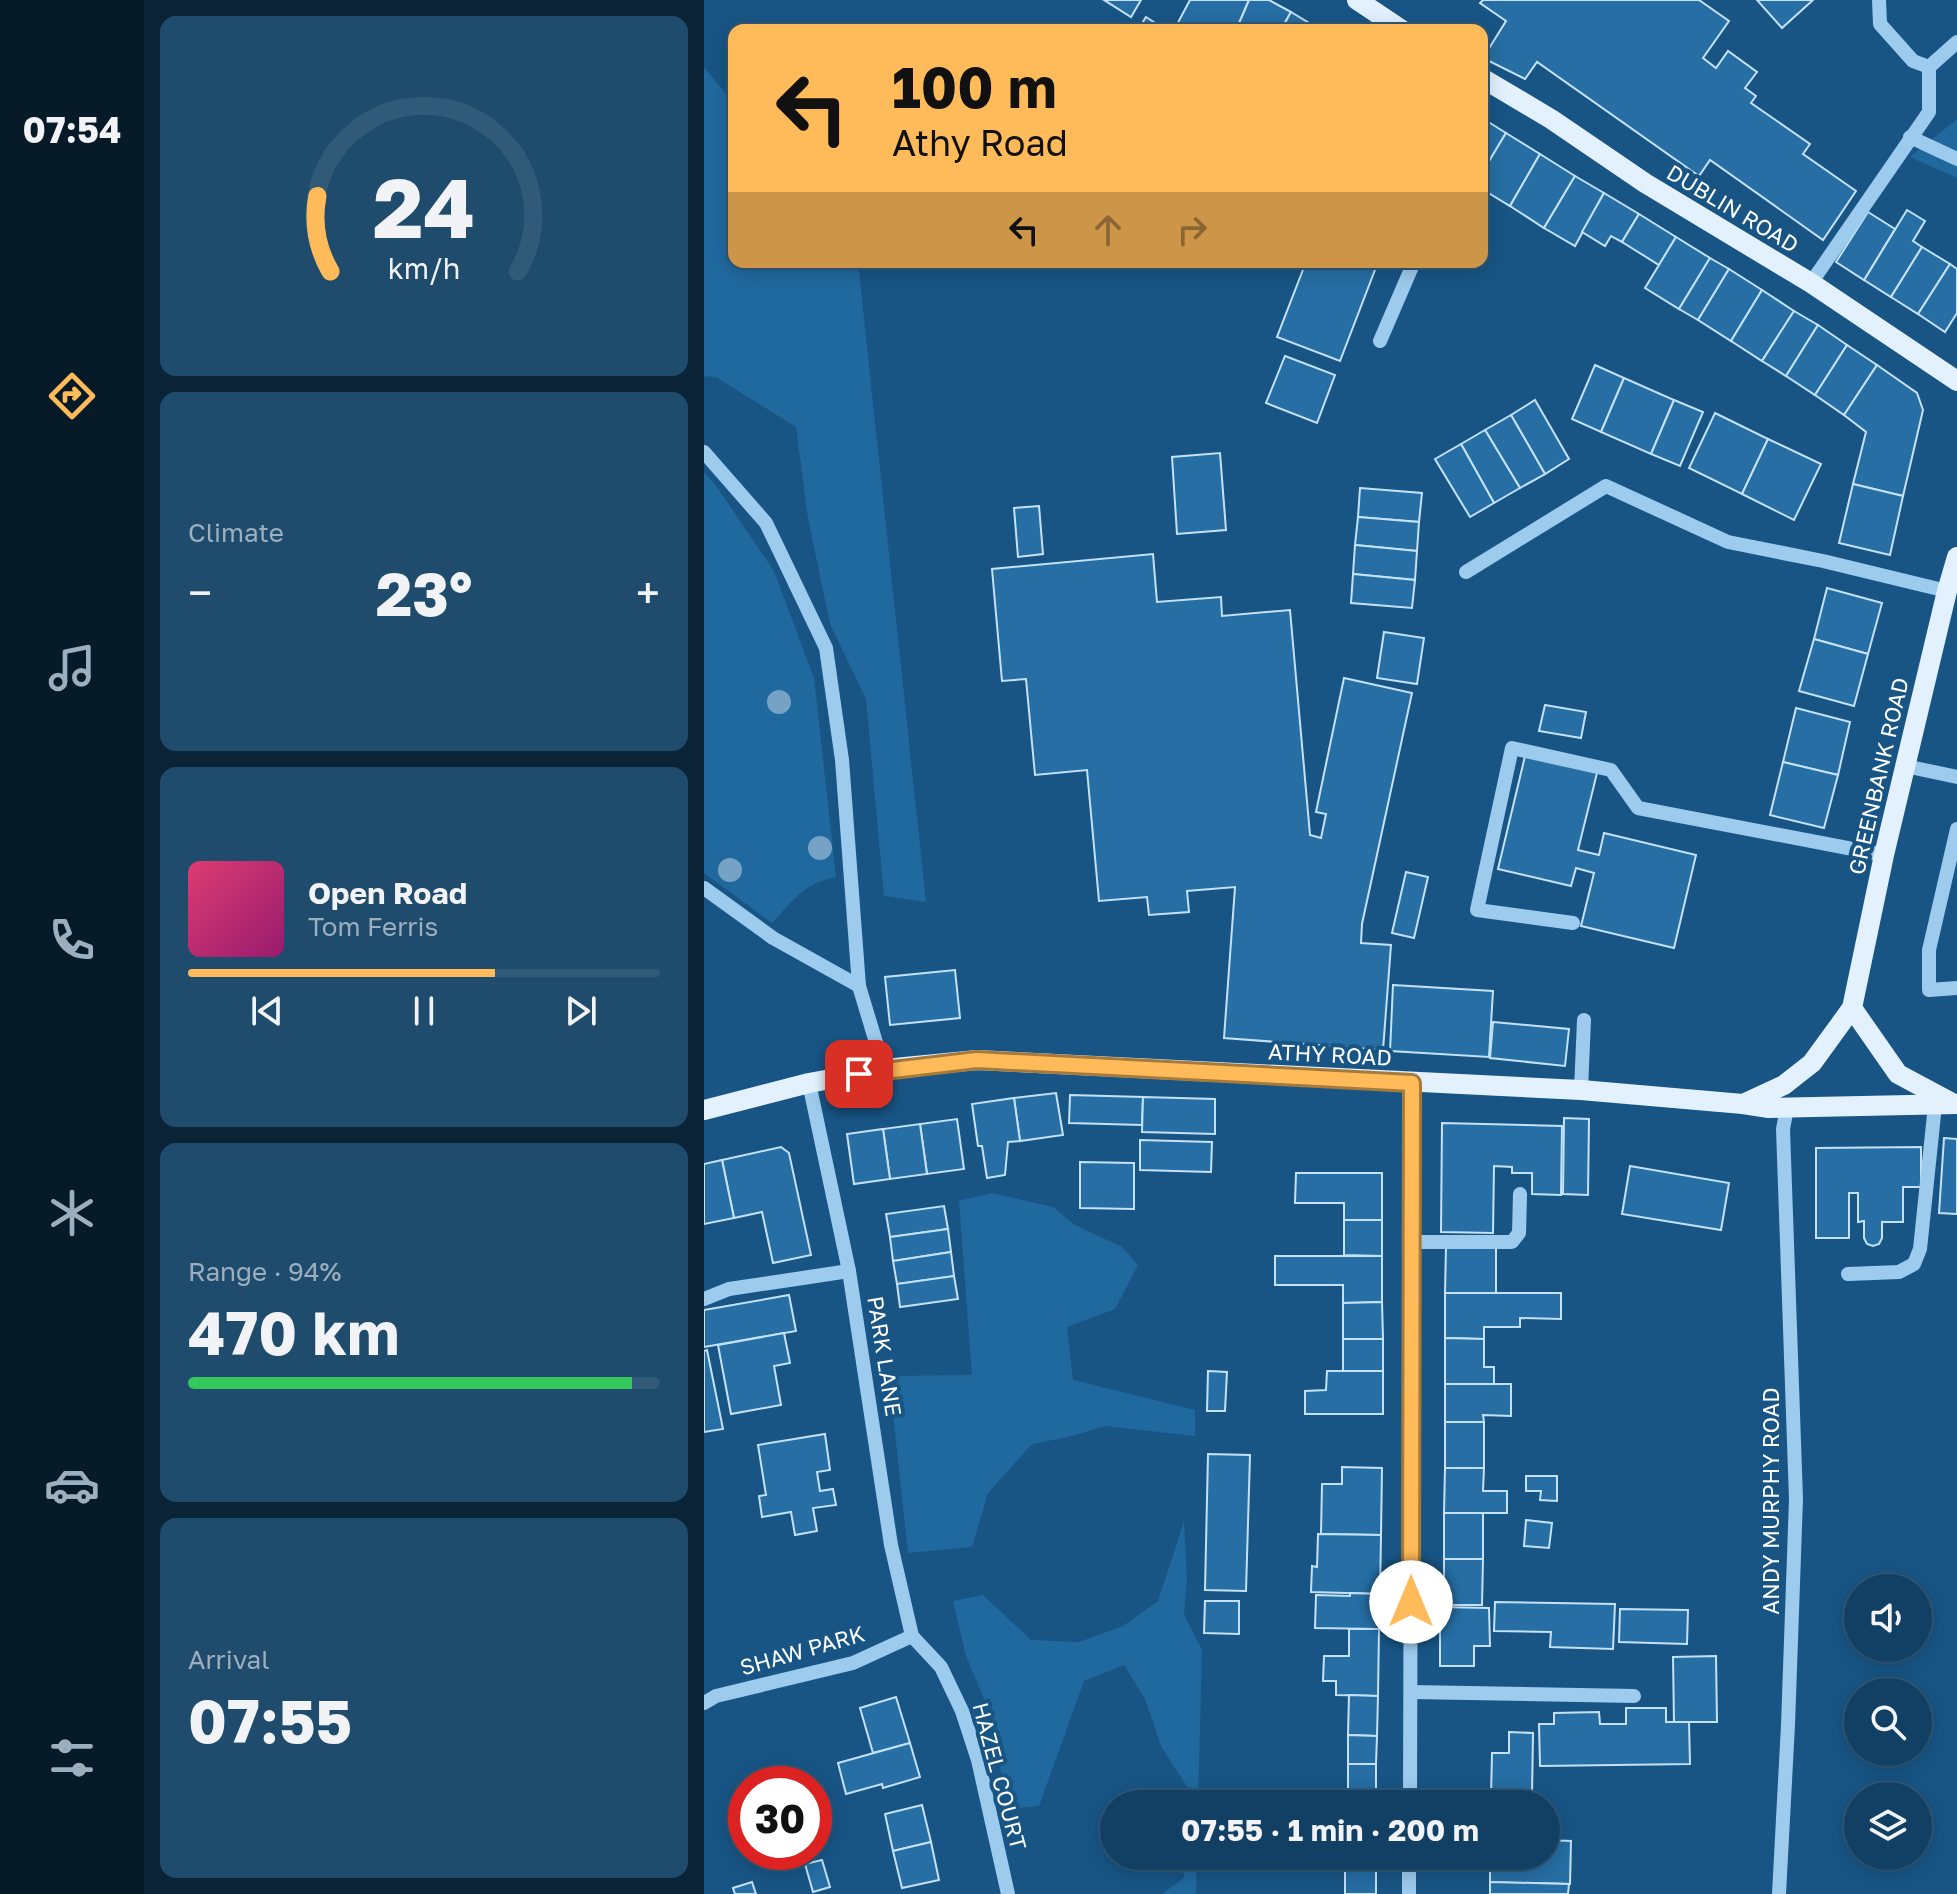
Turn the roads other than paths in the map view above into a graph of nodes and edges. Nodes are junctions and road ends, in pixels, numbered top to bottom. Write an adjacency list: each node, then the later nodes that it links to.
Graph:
1 (1357, 0): 3 (main road)
2 (1879, 0): 5 (street)
3 (1393, 24)
4 (1957, 42): 5 (street)
5 (1929, 67): 7 (street)
6 (1488, 82): 10 (main road, DUBLIN ROAD)
7 (1910, 137): 8 (street); 10 (street)
8 (1957, 159)
9 (1411, 268): 11 (street)
10 (1811, 283): 12 (main road, DUBLIN ROAD)
11 (1380, 341)
12 (1949, 376): 13 (main road)
13 (1957, 394)
14 (704, 452): 24 (street)
15 (1957, 557): 17 (main road, GREENBANK ROAD)
16 (1466, 572): 17 (street)
17 (1947, 591): 18 (main road, GREENBANK ROAD)
18 (1905, 766): 19 (street); 21 (main road, GREENBANK ROAD)
19 (1957, 777)
20 (1957, 829): 25 (street)
21 (1884, 855): 23 (street); 26 (main road, GREENBANK ROAD)
22 (704, 888): 24 (street)
23 (1573, 923)
24 (859, 986): 28 (street)
25 (1957, 988)
26 (1852, 1008): 32 (main road, GREENBANK ROAD); 33 (main road)
27 (1584, 1020): 31 (street)
28 (884, 1069): 29 (main road, ATHY ROAD); 30 (main road, ATHY ROAD)
29 (809, 1083): 35 (main road, ATHY ROAD); 38 (street, PARK LANE)
30 (1412, 1083): 31 (main road, ATHY ROAD); 37 (street)
31 (1581, 1090): 32 (main road, ATHY ROAD)
32 (1743, 1104): 34 (main road, ATHY ROAD)
33 (1949, 1105): 34 (main road, ATHY ROAD); 39 (street)
34 (1787, 1108): 49 (street, ANDY MURPHY ROAD)
35 (704, 1110)
36 (1520, 1194): 37 (street)
37 (1412, 1242): 42 (street)
38 (849, 1271): 40 (street); 41 (street, PARK LANE)
39 (1848, 1274)
40 (704, 1299)
41 (912, 1636): 44 (street, SHAW PARK); 47 (street, HAZEL COURT)
42 (1411, 1692): 43 (street); 45 (street)
43 (1634, 1696)
44 (704, 1703)
45 (1410, 1790)
46 (1409, 1870): 48 (street)
47 (1008, 1894)
48 (1409, 1894)
49 (1779, 1894)

